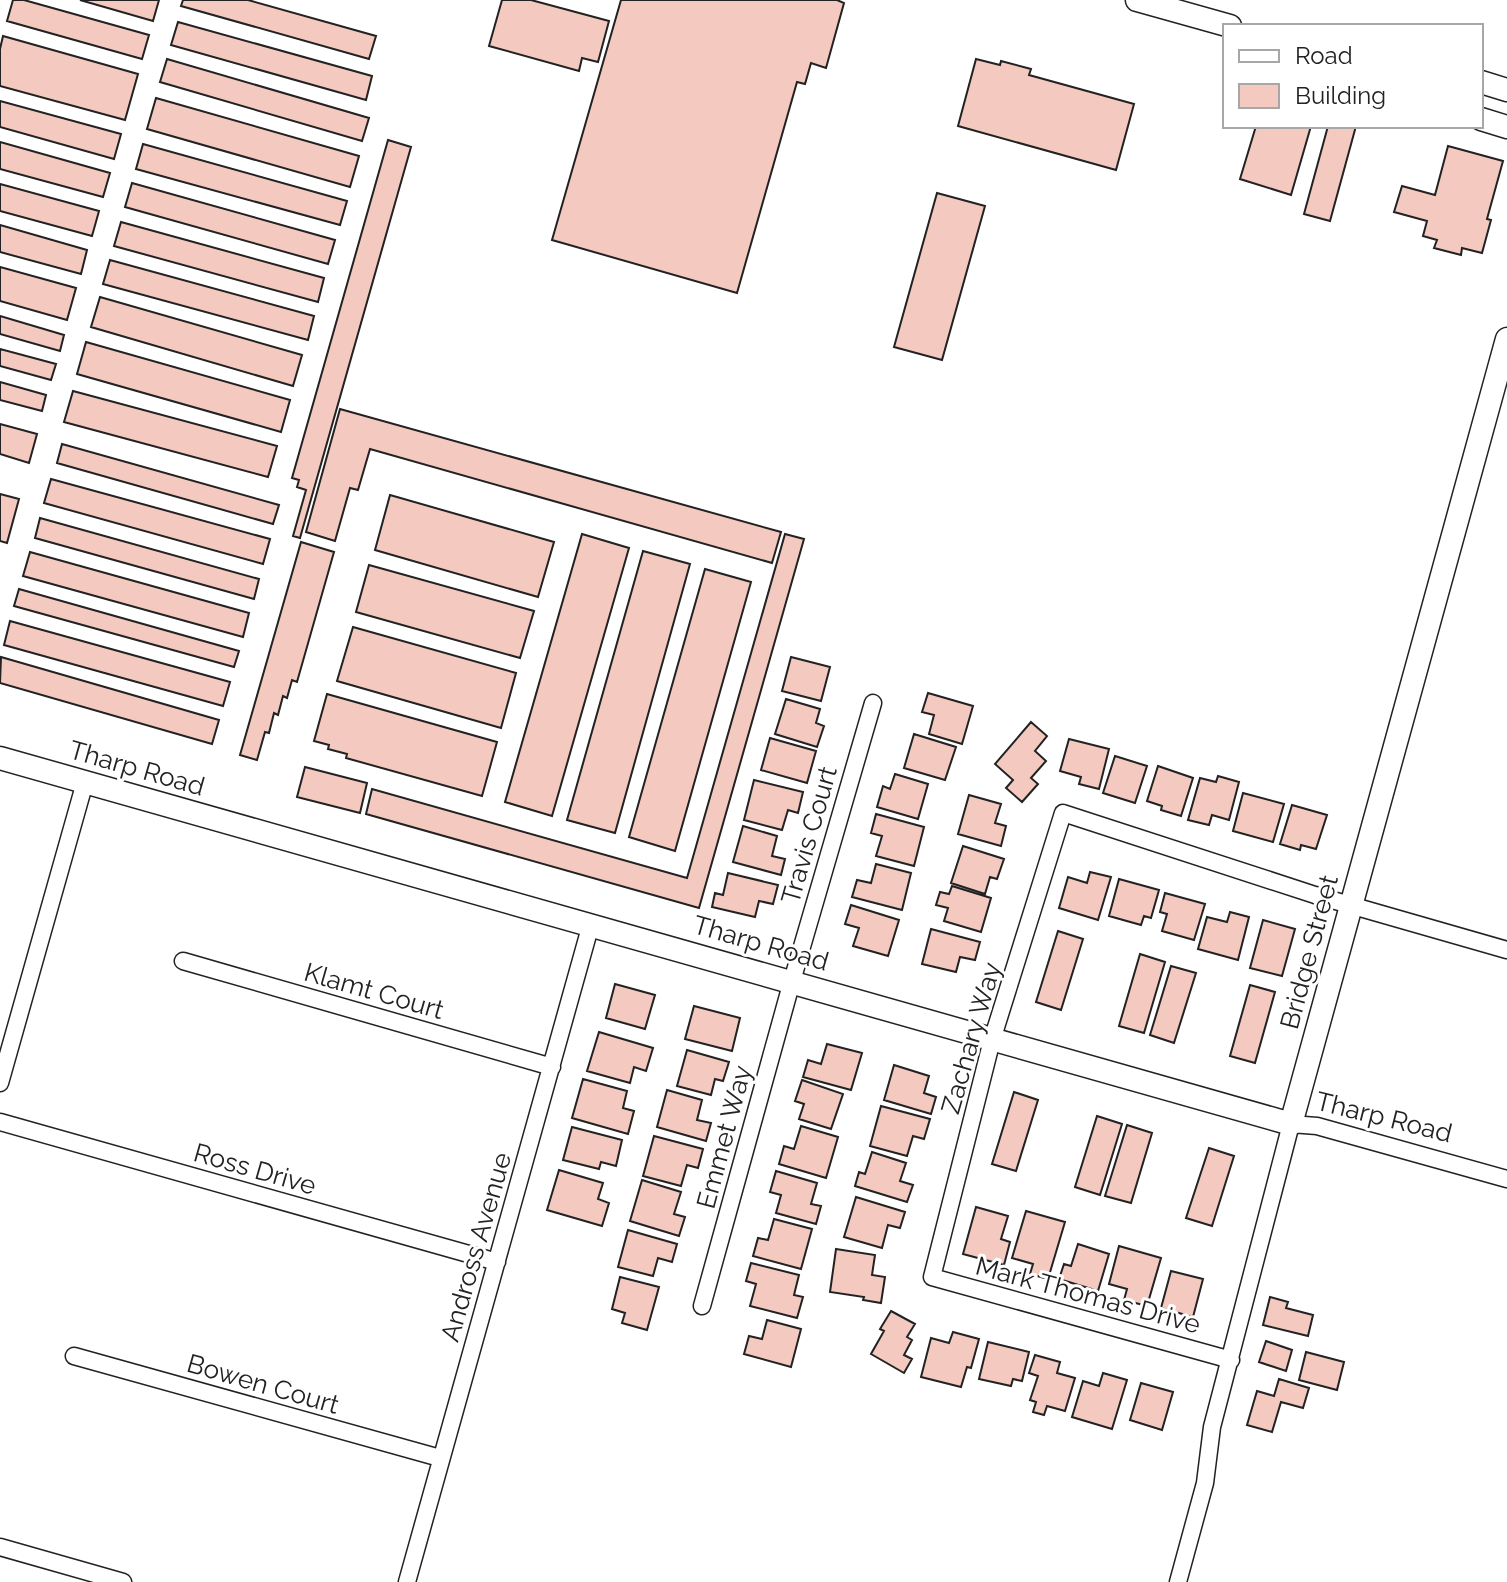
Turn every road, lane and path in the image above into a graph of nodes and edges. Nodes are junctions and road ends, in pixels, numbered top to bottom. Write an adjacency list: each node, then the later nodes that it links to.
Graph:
1 (1137, 0): 2 (street)
2 (1223, 24)
3 (1483, 83): 4 (street)
4 (1507, 90)
5 (1483, 120): 6 (street)
6 (1507, 127)
7 (1507, 339): 11 (street, Bridge Street)
8 (873, 703): 15 (street, Travis Court)
9 (0, 758): 10 (street, Tharp Road)
10 (85, 782): 12 (street, Tharp Road); 18 (street)
11 (1351, 906): 13 (street); 16 (street, Zachary Way); 20 (street, Bridge Street)
12 (591, 924): 15 (street, Tharp Road); 17 (street, Andross Avenue)
13 (1507, 950)
14 (183, 961): 17 (street, Klamt Court)
15 (792, 981): 16 (street, Tharp Road); 24 (street, Emmet Way)
16 (992, 1040): 20 (street, Tharp Road); 23 (street, Zachary Way)
17 (552, 1067): 22 (street, Andross Avenue)
18 (0, 1083)
19 (0, 1122): 22 (street, Ross Drive)
20 (1291, 1124): 21 (street, Tharp Road); 26 (street, Bridge Street)
21 (1507, 1179)
22 (497, 1262): 27 (street, Andross Avenue)
23 (932, 1277): 26 (street, Mark Thomas Drive)
24 (702, 1306)
25 (74, 1356): 27 (street, Bowen Court)
26 (1231, 1360): 31 (street, Bridge Street)
27 (440, 1458): 30 (street, Andross Avenue)
28 (0, 1547): 29 (street)
29 (123, 1582)
30 (407, 1582)
31 (1178, 1582)

